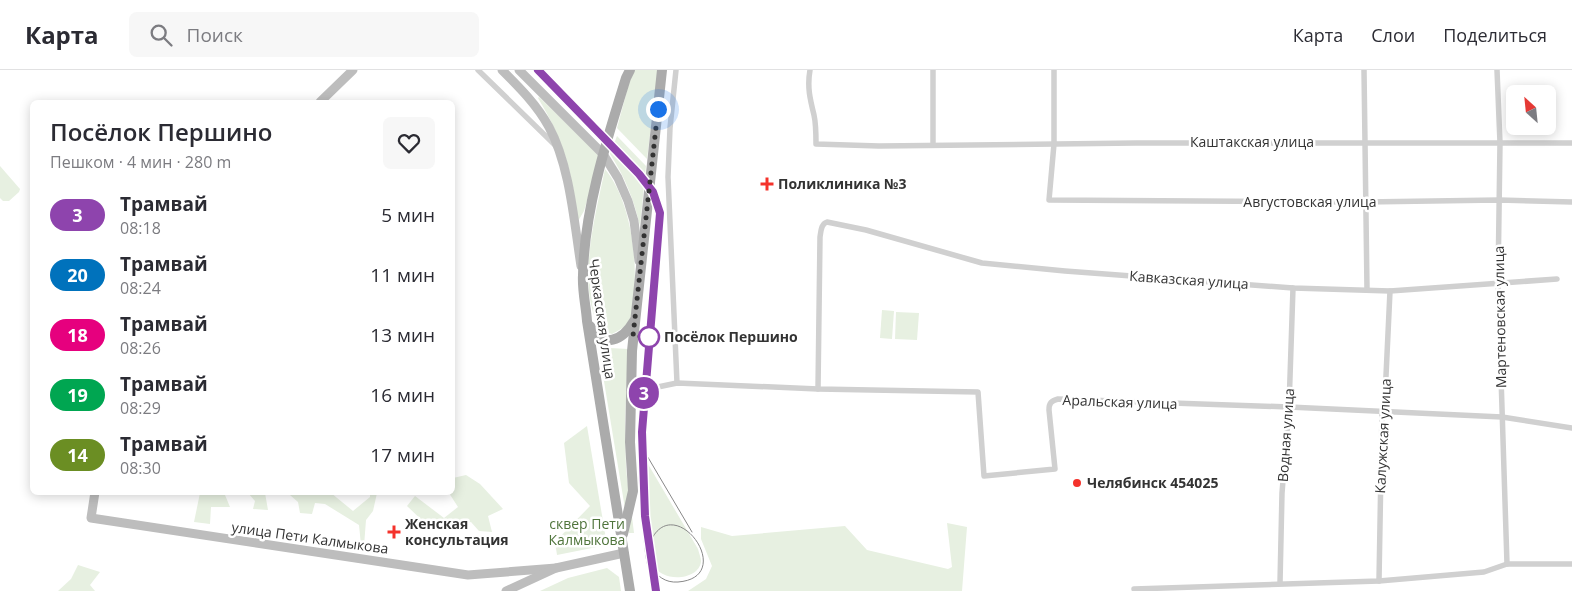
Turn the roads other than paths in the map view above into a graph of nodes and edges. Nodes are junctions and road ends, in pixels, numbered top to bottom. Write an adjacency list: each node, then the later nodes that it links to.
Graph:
1 (353, 70): 13 (main road)
2 (478, 70): 19 (street)
3 (502, 70): 19 (main road, Черкасская улица)
4 (519, 70): 20 (main road, Черкасская улица)
5 (630, 70): 20 (main road)
6 (662, 70): 24 (main road)
7 (676, 70): 33 (street)
8 (810, 70): 17 (street, Каштакская улица)
9 (933, 70): 17 (street)
10 (1054, 70): 18 (street)
11 (1364, 70): 14 (street)
12 (1497, 70): 15 (street, Мартеновская улица)
13 (322, 100)
14 (1365, 142): 15 (street, Каштакская улица); 18 (street, Каштакская улица); 22 (street)
15 (1500, 143): 16 (street, Каштакская улица); 21 (street, Мартеновская улица)
16 (1572, 143)
17 (933, 144): 18 (street, Каштакская улица)
18 (1054, 144): 22 (street, Августовская улица)
19 (558, 149): 25 (main road, Черкасская улица)
20 (603, 154): 24 (main road, Черкасская улица); 25 (main road)
21 (1499, 200): 22 (street, Августовская улица); 23 (street, Августовская улица); 27 (street, Мартеновская улица)
22 (1365, 202): 29 (street)
23 (1572, 202)
24 (640, 273): 32 (main road, Черкасская улица)
25 (582, 277): 31 (main road, Черкасская улица)
26 (1557, 279): 27 (street, Кавказская улица)
27 (1498, 283): 30 (street, Кавказская улица); 38 (street, Мартеновская улица)
28 (1293, 288): 29 (street, Кавказская улица); 34 (street, Кавказская улица); 36 (street, Водная улица)
29 (1367, 289): 30 (street, Кавказская улица)
30 (1390, 291): 37 (street, Калужская улица)
31 (587, 320): 32 (main road); 41 (main road, Черкасская улица)
32 (634, 320): 35 (main road, Черкасская улица)
33 (677, 382): 34 (street, Аральская улица); 35 (street, Аральская улица)
34 (818, 389): 36 (street, Аральская улица)
35 (630, 398): 41 (main road, Черкасская улица)
36 (1288, 407): 37 (street, Аральская улица); 47 (street, Водная улица)
37 (1382, 411): 38 (street, Аральская улица); 46 (street, Калужская улица)
38 (1502, 417): 39 (street, Аральская улица); 43 (street, Мартеновская улица)
39 (1572, 428)
40 (95, 495): 45 (main road, улица Пети Калмыкова)
41 (622, 539): 42 (main road, Черкасская улица)
42 (624, 554): 45 (main road, улица Пети Калмыкова); 50 (main road, Черкасская улица)
43 (1507, 564): 44 (street); 46 (street)
44 (1572, 564)
45 (556, 568): 49 (main road, улица Пети Калмыкова)
46 (1380, 581): 47 (street)
47 (1280, 583): 48 (street)
48 (1134, 589)
49 (506, 591)
50 (630, 591)

